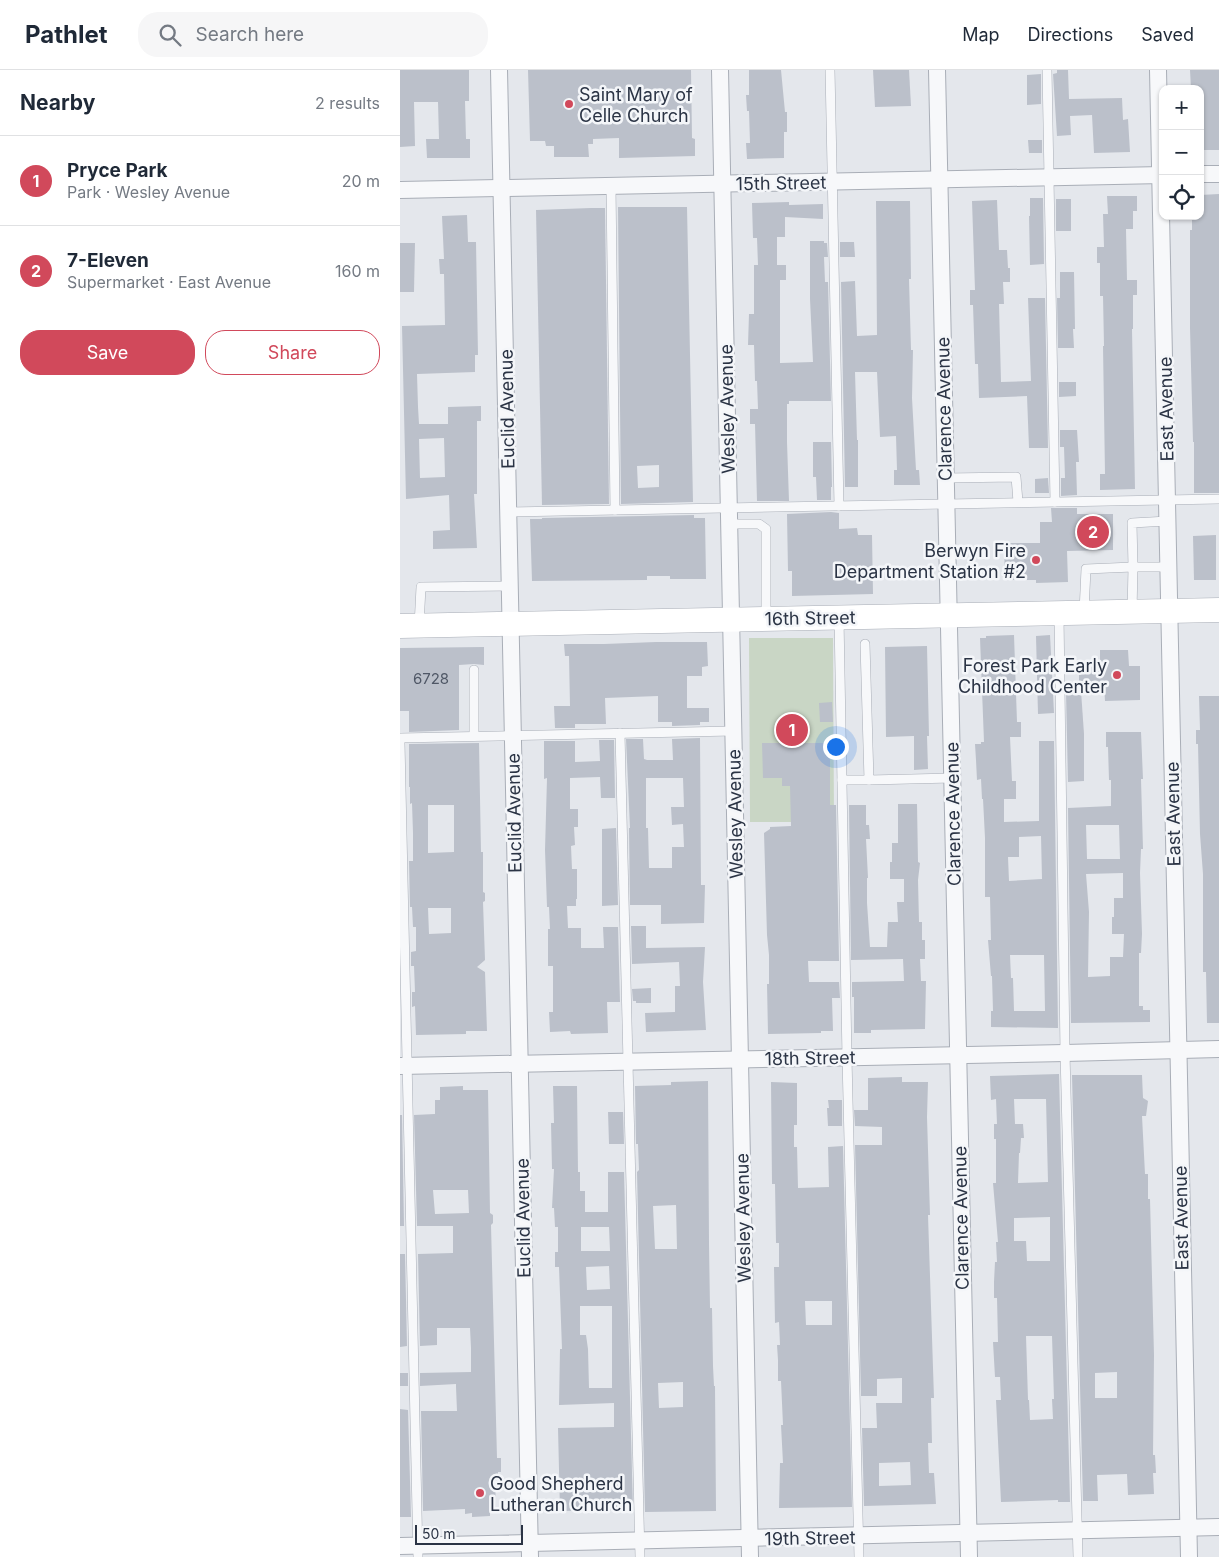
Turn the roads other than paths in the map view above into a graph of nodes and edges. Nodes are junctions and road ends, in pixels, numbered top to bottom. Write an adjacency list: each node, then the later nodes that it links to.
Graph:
1 (499, 70): 16 (street, Euclid Avenue)
2 (720, 70): 14 (street, Wesley Avenue)
3 (830, 70): 13 (lane)
4 (937, 70): 12 (street, Clarence Avenue)
5 (1047, 70): 11 (lane)
6 (1158, 70): 7 (street, East Avenue)
7 (1160, 130)
8 (1204, 174): 9 (street)
9 (1219, 174)
10 (1159, 175): 11 (street, 15th Street)
11 (1049, 177): 12 (street, 15th Street); 23 (lane)
12 (940, 179): 13 (street, 15th Street); 19 (street, Clarence Avenue)
13 (832, 182): 14 (street, 15th Street); 25 (lane)
14 (722, 184): 15 (street, 15th Street); 28 (street, Wesley Avenue)
15 (611, 186): 16 (street, 15th Street); 26 (lane)
16 (501, 188): 17 (street, 15th Street); 27 (street, Euclid Avenue)
17 (400, 190)
18 (1163, 220): 21 (street, East Avenue)
19 (946, 478): 22 (lane); 24 (street, Clarence Avenue)
20 (1219, 499): 21 (lane)
21 (1168, 500): 23 (lane); 29 (street, East Avenue)
22 (1018, 502): 23 (lane); 24 (lane)
23 (1055, 502)
24 (946, 504): 25 (lane); 38 (street, Clarence Avenue)
25 (839, 506): 28 (lane)
26 (615, 510): 27 (lane); 28 (lane)
27 (509, 512): 32 (street, Euclid Avenue)
28 (729, 516): 40 (lane); 41 (street, Wesley Avenue)
29 (1168, 521): 30 (street, East Avenue); 31 (lane)
30 (1169, 567): 31 (lane); 34 (street, East Avenue)
31 (1133, 568): 35 (lane); 37 (lane)
32 (510, 586): 42 (street, Euclid Avenue); 43 (lane)
33 (1219, 610): 34 (street, 16th Street)
34 (1170, 611): 35 (street, 16th Street); 55 (street, East Avenue)
35 (1132, 612): 37 (street, 16th Street)
36 (1058, 613): 37 (street, 16th Street); 38 (street, 16th Street); 57 (lane)
37 (1084, 613)
38 (949, 616): 39 (street, 16th Street); 52 (street, Clarence Avenue)
39 (839, 618): 40 (street, 16th Street); 53 (lane)
40 (766, 619): 41 (street, 16th Street)
41 (731, 620): 42 (street, 16th Street); 46 (street, Wesley Avenue)
42 (510, 624): 43 (street, 16th Street); 48 (street, Euclid Avenue)
43 (410, 626)
44 (865, 644): 54 (lane)
45 (474, 670): 49 (lane)
46 (733, 731): 47 (lane); 60 (street, Wesley Avenue)
47 (620, 733): 48 (lane); 61 (lane)
48 (513, 735): 49 (lane); 62 (street, Euclid Avenue)
49 (474, 736): 50 (lane)
50 (400, 738)
51 (400, 743): 63 (lane)
52 (952, 778): 54 (lane); 58 (street, Clarence Avenue)
53 (842, 780): 54 (lane); 59 (lane)
54 (869, 780)
55 (1178, 1049): 56 (street, 18th Street); 57 (street, 18th Street); 64 (street, East Avenue)
56 (1219, 1049)
57 (1065, 1054): 58 (street, 18th Street); 66 (lane)
58 (958, 1056): 59 (street, 18th Street); 67 (street, Clarence Avenue)
59 (847, 1058): 60 (street, 18th Street); 68 (lane)
60 (740, 1060): 61 (street, 18th Street); 69 (street, Wesley Avenue)
61 (628, 1062): 62 (street, 18th Street); 71 (lane)
62 (520, 1064): 63 (street, 18th Street); 72 (street, Euclid Avenue)
63 (404, 1066): 73 (lane)
64 (1188, 1527): 65 (street, 19th Street); 66 (street, 19th Street); 78 (street, East Avenue)
65 (1219, 1527)
66 (1078, 1530): 67 (street, 19th Street); 77 (lane)
67 (968, 1532): 68 (street, 19th Street); 76 (street, Clarence Avenue)
68 (858, 1537): 69 (street, 19th Street); 75 (lane)
69 (750, 1539): 71 (street, 19th Street); 74 (street, Wesley Avenue)
70 (400, 1546): 73 (street, 19th Street)
71 (640, 1549): 72 (street, 19th Street)
72 (530, 1550): 73 (street, 19th Street)
73 (418, 1551)
74 (750, 1557)
75 (859, 1557)
76 (969, 1557)
77 (1078, 1557)
78 (1189, 1557)

